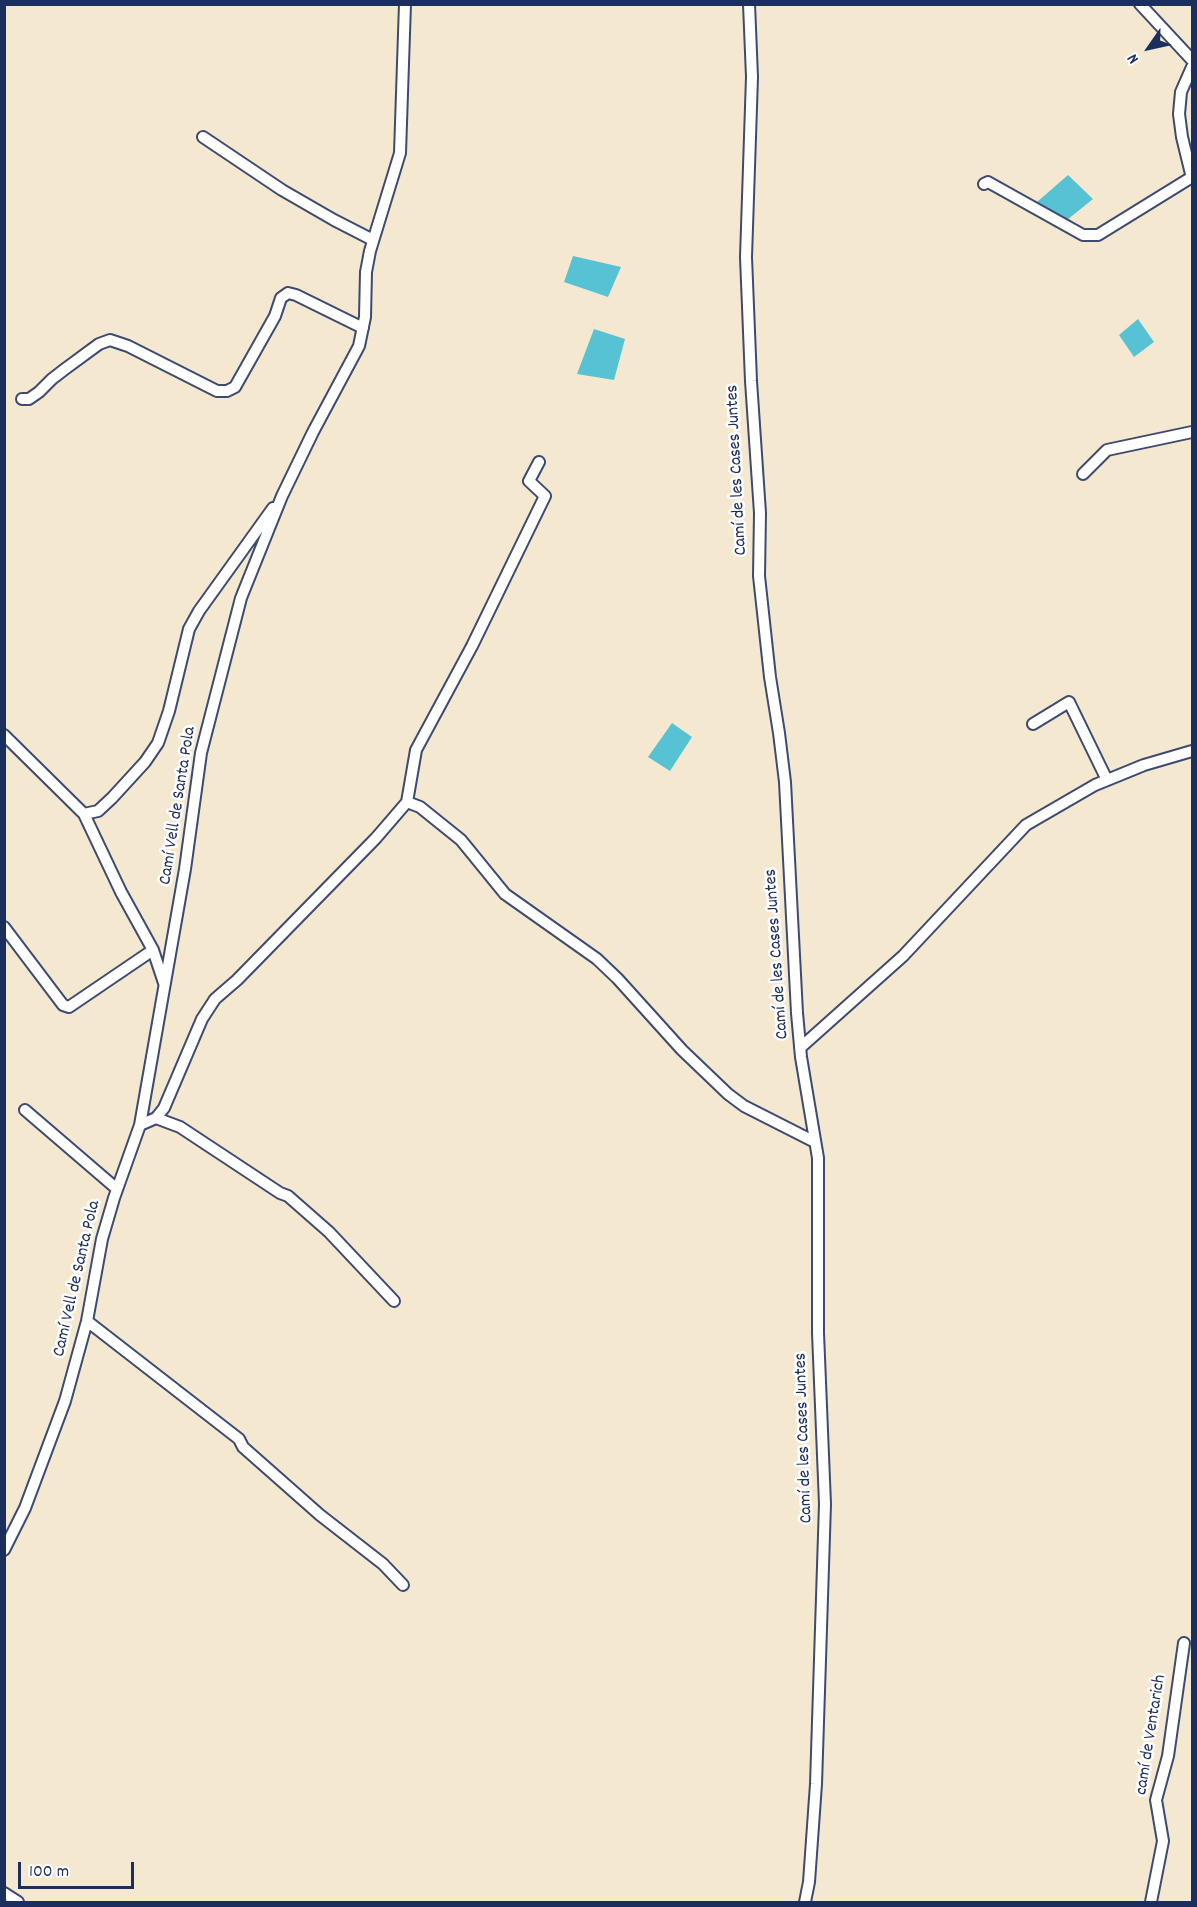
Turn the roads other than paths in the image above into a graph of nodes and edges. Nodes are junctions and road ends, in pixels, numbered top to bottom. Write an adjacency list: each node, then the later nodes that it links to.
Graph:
1 (405, 4): 9 (street, Camí Vell de Santa Pola)
2 (748, 4): 25 (street, Camí de les Cases Juntes)
3 (1140, 4): 4 (street)
4 (1192, 60)
5 (1192, 67): 7 (street)
6 (203, 137): 9 (street)
7 (1192, 178): 8 (street)
8 (984, 184)
9 (373, 240): 10 (street, Camí Vell de Santa Pola)
10 (363, 328): 11 (street); 15 (street, Camí Vell de Santa Pola)
11 (22, 399)
12 (1192, 432): 14 (street)
13 (539, 462): 20 (street)
14 (1083, 474)
15 (282, 496): 21 (street); 24 (street, Camí Vell de Santa Pola)
16 (1033, 724): 19 (street)
17 (4, 735): 21 (street)
18 (1192, 751): 19 (street)
19 (1107, 780): 25 (street)
20 (407, 802): 27 (street); 29 (street)
21 (84, 814): 23 (street)
22 (4, 927): 23 (street)
23 (153, 950): 24 (street)
24 (166, 986): 28 (street, Camí Vell de Santa Pola)
25 (801, 1048): 29 (street, Camí de les Cases Juntes)
26 (25, 1110): 30 (street)
27 (156, 1118): 28 (street); 31 (street)
28 (140, 1125): 30 (street, Camí Vell de Santa Pola)
29 (815, 1142): 38 (street, Camí de les Cases Juntes)
30 (117, 1189): 32 (street, Camí Vell de Santa Pola)
31 (394, 1301)
32 (87, 1321): 33 (street, Camí Vell de Santa Pola); 34 (street)
33 (4, 1550)
34 (403, 1585)
35 (1184, 1643): 39 (street, camí de Ventarich)
36 (4, 1893): 37 (street)
37 (18, 1902)
38 (805, 1902)
39 (1151, 1902)

